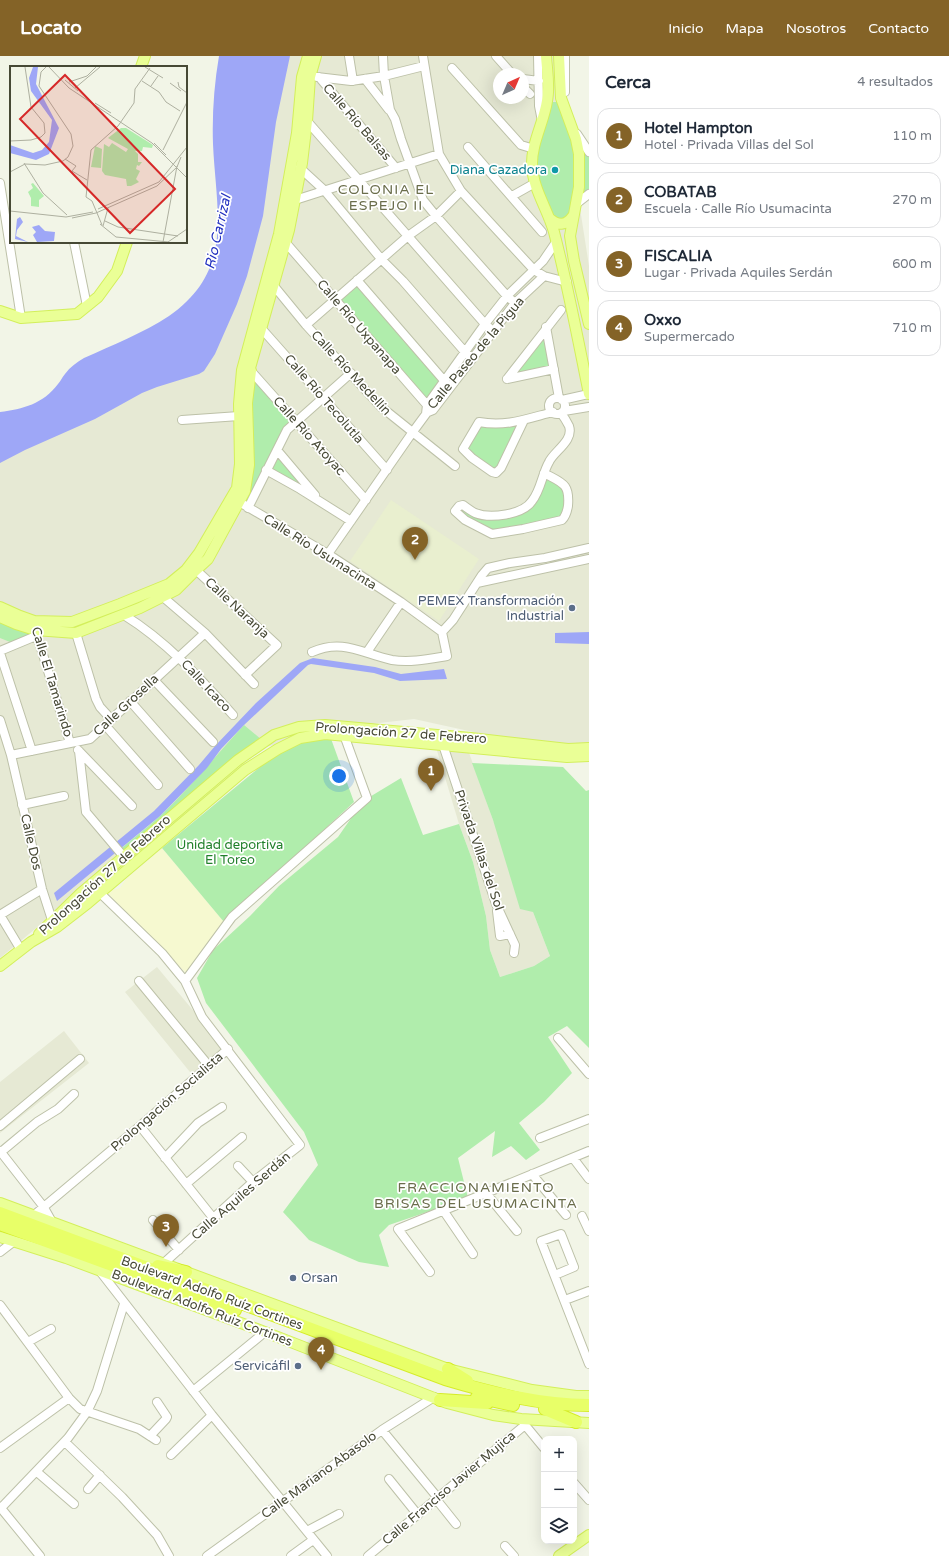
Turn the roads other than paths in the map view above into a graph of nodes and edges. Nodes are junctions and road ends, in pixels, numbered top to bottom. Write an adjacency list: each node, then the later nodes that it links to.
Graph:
1 (145, 56): 12 (main road)
2 (308, 56): 87 (main road)
3 (316, 56): 17 (main road)
4 (349, 56): 20 (street)
5 (383, 56): 16 (street)
6 (423, 56): 13 (street)
7 (496, 56): 15 (street)
8 (538, 56): 21 (street)
9 (546, 56): 22 (main road)
10 (559, 56): 23 (main road)
11 (565, 56): 23 (street)
12 (141, 66)
13 (424, 66): 16 (street); 31 (street)
14 (452, 68): 29 (street)
15 (507, 68)
16 (384, 76): 18 (street); 24 (street)
17 (315, 77): 20 (street); 25 (main road); 34 (street, Calle Río Balsas)
18 (365, 79): 20 (street); 24 (street)
19 (529, 80): 21 (street)
20 (353, 81)
21 (538, 81): 26 (street)
22 (547, 104): 23 (main road); 26 (main road)
23 (564, 108): 27 (main road)
24 (390, 110): 32 (street)
25 (307, 121): 33 (main road); 35 (street)
26 (542, 122): 29 (main road)
27 (572, 126): 30 (street); 43 (main road)
28 (468, 147): 41 (street)
29 (534, 149): 37 (main road)
30 (589, 152)
31 (440, 154): 32 (street); 39 (street)
32 (410, 163): 34 (street); 44 (street)
33 (300, 168): 38 (street); 42 (main road)
34 (396, 168): 35 (street)
35 (358, 178): 38 (street); 48 (street)
36 (0, 183): 66 (street)
37 (535, 183): 41 (street); 46 (main road)
38 (324, 190): 42 (street); 53 (street)
39 (461, 191): 44 (street); 54 (street)
40 (589, 194): 43 (street)
41 (512, 196): 47 (street)
42 (295, 200): 52 (main road)
43 (577, 202): 45 (main road)
44 (436, 216): 48 (street); 59 (street)
45 (574, 216): 46 (main road); 63 (main road)
46 (549, 218): 49 (main road)
47 (542, 232)
48 (408, 236): 53 (street); 67 (street)
49 (556, 242): 54 (street, Calle Paseo de la Pigua); 57 (main road)
50 (74, 243): 62 (street)
51 (127, 243): 62 (main road)
52 (286, 243): 58 (main road); 60 (street, Calle Río Uxpanapa)
53 (382, 260): 56 (street); 73 (street)
54 (534, 270): 55 (street); 59 (street, Calle Paseo de la Pigua)
55 (544, 276): 57 (street); 61 (street, Calle Paseo de la Pigua)
56 (357, 280): 60 (street); 78 (street)
57 (567, 282): 80 (main road)
58 (274, 286): 69 (street, Calle Río Medellín); 70 (main road)
59 (507, 296): 61 (street); 67 (street, Calle Paseo de la Pigua)
60 (334, 299): 69 (street); 84 (street, Calle Río Uxpanapa)
61 (515, 303): 72 (street, Calle Paseo de la Pigua)
62 (88, 306): 66 (main road)
63 (587, 307): 68 (main road)
64 (561, 310): 71 (street)
65 (0, 311): 66 (main road)
66 (21, 318)
67 (485, 324): 72 (street); 73 (street, Calle Paseo de la Pigua)
68 (589, 324)
69 (306, 325): 77 (street, Calle Río Medellín)
70 (262, 328): 76 (main road); 81 (street, Calle Río Tecolutla)
71 (546, 328): 75 (street); 75 (street)
72 (493, 331): 74 (street, Calle Paseo de la Pigua)
73 (465, 352): 74 (street); 78 (street, Calle Paseo de la Pigua)
74 (472, 358): 79 (street, Calle Paseo de la Pigua)
75 (554, 369): 82 (street)
76 (252, 371): 90 (street, Calle Río Atoyac); 97 (main road)
77 (351, 373): 81 (street); 91 (street, Calle Río Medellín)
78 (444, 381): 79 (street); 84 (street, Calle Paseo de la Pigua)
79 (451, 387): 84 (street, Calle Paseo de la Pigua)
80 (589, 394): 82 (street)
81 (323, 398): 90 (street); 95 (street, Calle Río Tecolutla)
82 (561, 399): 85 (street); 86 (street)
83 (589, 407): 86 (street)
84 (429, 410): 91 (street, Calle Paseo de la Pigua)
85 (553, 412): 86 (street); 89 (street)
86 (562, 412): 96 (street)
87 (239, 416): 88 (street); 97 (main road)
88 (182, 420)
89 (524, 420): 89 (street)
90 (296, 422): 92 (street); 98 (street, Calle Río Atoyac)
91 (412, 434): 93 (street, Calle Río Medellín); 95 (street, Calle Paseo de la Pigua)
92 (276, 450): 94 (street); 99 (street)
93 (455, 466)
94 (266, 470): 99 (street); 100 (street)
95 (387, 470): 98 (street, Calle Paseo de la Pigua)
96 (544, 473): 96 (street)
97 (235, 500): 100 (street, Calle Río Usumacinta); 105 (main road); 112 (main road)
98 (366, 500): 101 (street, Calle Paseo de la Pigua)
99 (321, 503): 101 (street)
100 (248, 508): 103 (street, Calle Río Usumacinta)
101 (351, 521): 103 (street, Calle Paseo de la Pigua)
102 (589, 548): 106 (street)
103 (328, 554): 108 (street, Calle Río Usumacinta)
104 (589, 559): 106 (street)
105 (196, 570): 107 (main road); 120 (street, Calle Naranja)
106 (477, 583): 113 (street)
107 (163, 597): 110 (main road); 115 (street)
108 (401, 602): 113 (street, Calle Río Usumacinta); 118 (street)
109 (0, 607): 112 (main road)
110 (124, 615): 114 (main road); 119 (street, Calle Icaco)
111 (0, 617): 112 (main road)
112 (35, 629): 114 (main road); 116 (street); 128 (street, Calle El Tamarindo)
113 (442, 632): 118 (street)
114 (76, 633): 126 (street)
115 (205, 633): 119 (street, Calle Grosella); 120 (street)
116 (0, 652): 132 (street)
117 (312, 652): 118 (street)
118 (367, 652)
119 (178, 657): 121 (street, Calle Grosella); 124 (street, Calle Icaco)
120 (245, 675): 122 (street)
121 (154, 680): 123 (street, Calle Grosella); 129 (street)
122 (254, 684)
123 (130, 701): 126 (street, Calle Grosella); 136 (street)
124 (233, 716)
125 (0, 720): 134 (street, Calle Dos)
126 (108, 722): 128 (street, Calle Grosella); 137 (street)
127 (344, 735): 130 (main road, Prolongación 27 de Febrero); 143 (main road, Prolongación 27 de Febrero); 150 (street)
128 (73, 742): 132 (street, Calle Grosella); 133 (street, Calle El Tamarindo)
129 (212, 742)
130 (443, 745): 135 (main road, Prolongación 27 de Febrero); 147 (street, Privada Villas del Sol)
131 (589, 748): 141 (main road, Prolongación 27 de Febrero)
132 (32, 751): 134 (street, Calle Grosella)
133 (79, 751): 140 (street); 141 (street)
134 (11, 755): 139 (street, Calle Dos)
135 (589, 756)
136 (190, 769)
137 (158, 784)
138 (64, 796): 139 (street)
139 (22, 805): 142 (street, Calle Dos)
140 (132, 806)
141 (124, 857): 145 (main road, Prolongación 27 de Febrero)
142 (42, 889): 144 (street); 145 (street, Calle Dos)
143 (100, 893): 145 (main road, Prolongación 27 de Febrero); 150 (street)
144 (0, 915): 146 (street)
145 (55, 923): 146 (main road, Prolongación 27 de Febrero)
146 (21, 950): 148 (main road, Prolongación 27 de Febrero)
147 (514, 953)
148 (0, 966)
149 (138, 981): 154 (street)
150 (185, 981): 152 (street)
151 (558, 1038): 155 (street)
152 (228, 1049): 154 (street, Prolongación Socialista); 163 (street, Prolongación Socialista)
153 (80, 1059): 159 (street)
154 (209, 1066): 160 (street, Prolongación Socialista)
155 (589, 1074)
156 (74, 1094): 165 (street)
157 (222, 1107): 166 (street)
158 (589, 1119): 162 (street)
159 (0, 1126)
160 (140, 1126): 166 (street); 175 (street, Prolongación Socialista)
161 (242, 1137): 172 (street)
162 (540, 1138)
163 (300, 1144): 171 (street, Calle Aquiles Serdán)
164 (589, 1151): 167 (street)
165 (1, 1152): 175 (street)
166 (165, 1158): 172 (street)
167 (573, 1158): 169 (street); 170 (street)
168 (238, 1166): 171 (street)
169 (532, 1174): 173 (street); 178 (street)
170 (589, 1179)
171 (253, 1182): 181 (street, Calle Aquiles Serdán)
172 (186, 1184): 181 (street)
173 (486, 1193): 176 (street); 185 (street)
174 (0, 1203): 179 (main road, Boulevard Adolfo Ruiz Cortines)
175 (43, 1206): 179 (street, Prolongación Socialista); 183 (street)
176 (443, 1210): 191 (street); 196 (street)
177 (0, 1213): 193 (highway, Boulevard Adolfo Ruíz Cortines)
178 (566, 1215)
179 (33, 1216): 183 (main road, Boulevard Adolfo Ruiz Cortines)
180 (582, 1216): 186 (street)
181 (214, 1219): 189 (street, Calle Aquiles Serdán)
182 (153, 1220): 189 (street)
183 (52, 1222): 192 (main road, Boulevard Adolfo Ruiz Cortines)
184 (0, 1224): 193 (highway, Boulevard Adolfo Ruíz Cortines)
185 (517, 1231)
186 (589, 1231)
187 (0, 1237): 188 (main road, Boulevard Adolfo Ruiz Cortines)
188 (13, 1242): 190 (street); 194 (main road, Boulevard Adolfo Ruiz Cortines)
189 (179, 1250): 192 (street, Calle Aquiles Serdán)
190 (0, 1252)
191 (473, 1254)
192 (164, 1263): 195 (main road, Boulevard Adolfo Ruiz Cortines)
193 (120, 1264): 195 (highway); 198 (highway); 209 (highway, Boulevard Adolfo Ruíz Cortines); 217 (highway, Boulevard Adolfo Ruíz Cortines)
194 (98, 1270): 198 (main road, Boulevard Adolfo Ruiz Cortines); 201 (street)
195 (186, 1272): 208 (main road, Boulevard Adolfo Ruiz Cortines)
196 (430, 1272)
197 (555, 1275): 197 (street); 200 (street)
198 (148, 1288): 204 (main road, Boulevard Adolfo Ruiz Cortines)
199 (589, 1293): 200 (street)
200 (565, 1300): 206 (street)
201 (124, 1304): 210 (street); 220 (street)
202 (0, 1305): 205 (street)
203 (51, 1329): 205 (street)
204 (265, 1332): 210 (street); 214 (main road, Boulevard Adolfo Ruiz Cortines)
205 (28, 1342): 213 (street)
206 (587, 1351): 207 (street)
207 (589, 1364)
208 (448, 1369): 209 (highway); 211 (main road, Boulevard Adolfo Ruiz Cortines)
209 (482, 1390): 215 (highway, Boulevard Adolfo Ruíz Cortines)
210 (193, 1391): 222 (street)
211 (560, 1394): 212 (main road, Boulevard Adolfo Ruiz Cortines); 215 (highway)
212 (589, 1396)
213 (69, 1398): 220 (street); 229 (street)
214 (437, 1398): 217 (highway); 223 (main road, Boulevard Adolfo Ruiz Cortines); 226 (street, Calle Mariano Abasolo)
215 (528, 1400): 218 (highway, Boulevard Adolfo Ruíz Cortines)
216 (157, 1402): 220 (street)
217 (504, 1403): 219 (highway, Boulevard Adolfo Ruíz Cortines)
218 (589, 1405)
219 (545, 1409): 221 (highway, Boulevard Adolfo Ruíz Cortines); 224 (highway)
220 (86, 1412): 227 (street)
221 (589, 1412)
222 (212, 1415): 230 (street); 238 (street)
223 (523, 1422): 224 (main road, Boulevard Adolfo Ruiz Cortines); 228 (street); 236 (street, Calle Franciso Javier Mujica)
224 (576, 1422): 225 (main road, Boulevard Adolfo Ruiz Cortines)
225 (589, 1423)
226 (382, 1430): 236 (street); 238 (street, Calle Mariano Abasolo)
227 (65, 1442): 231 (street); 232 (street)
228 (541, 1444)
229 (0, 1448)
230 (171, 1455)
231 (37, 1472): 239 (street); 240 (street)
232 (100, 1475): 235 (street); 252 (street)
233 (389, 1479): 242 (street)
234 (577, 1486): 237 (street)
235 (88, 1489)
236 (437, 1498): 242 (street, Calle Franciso Javier Mujica); 243 (street)
237 (589, 1500)
238 (282, 1502): 245 (street); 253 (street, Calle Mariano Abasolo)
239 (74, 1504)
240 (0, 1508): 251 (street)
241 (339, 1514): 245 (street)
242 (418, 1515): 256 (street, Calle Franciso Javier Mujica)
243 (456, 1524)
244 (589, 1529): 247 (main road)
245 (307, 1531): 248 (street)
246 (589, 1535): 259 (main road)
247 (577, 1539)
248 (313, 1540): 254 (street); 255 (street)
249 (570, 1544): 258 (main road)
250 (505, 1546): 257 (street)
251 (40, 1556)
252 (169, 1556)
253 (207, 1556)
254 (291, 1556)
255 (327, 1556)
256 (368, 1556)
257 (514, 1556)
258 (552, 1556)
259 (559, 1556)

